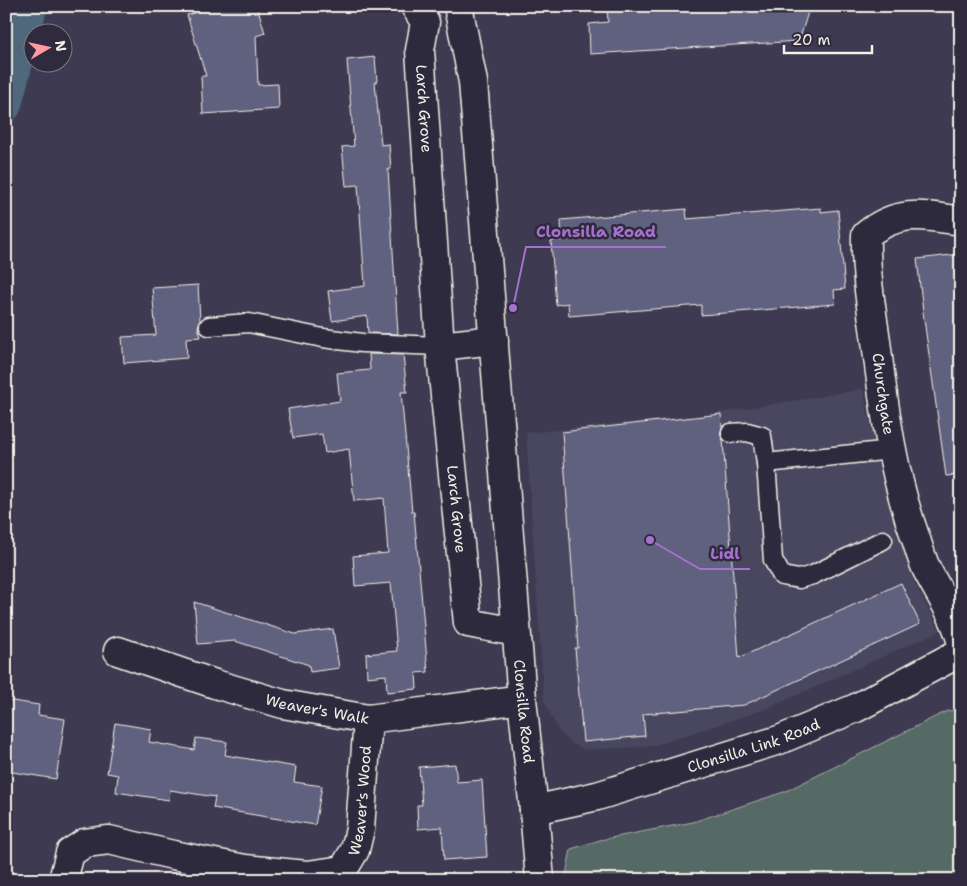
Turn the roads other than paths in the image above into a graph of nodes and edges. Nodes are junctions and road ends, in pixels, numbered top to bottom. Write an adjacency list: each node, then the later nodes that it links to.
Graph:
1 (459, 8): 2 (street, Larch Grove); 5 (street, Clonsilla Road)
2 (420, 14): 6 (street, Larch Grove)
3 (961, 221): 8 (street, Churchgate)
4 (209, 326): 6 (lane)
5 (494, 340): 6 (street); 11 (street, Clonsilla Road)
6 (440, 346): 11 (street, Larch Grove)
7 (731, 433): 9 (lane)
8 (892, 450): 9 (lane); 12 (street, Churchgate)
9 (766, 463): 10 (lane)
10 (883, 540)
11 (516, 632): 15 (street, Clonsilla Road)
12 (961, 640)
13 (118, 651): 16 (street, Weaver's Walk)
14 (961, 652): 17 (street, Clonsilla Link Road)
15 (522, 699): 16 (street, Weaver's Walk); 17 (street, Clonsilla Road)
16 (368, 719): 18 (street, Weaver's Wood)
17 (534, 810): 19 (street, Clonsilla Road)
18 (63, 880)
19 (540, 880)

